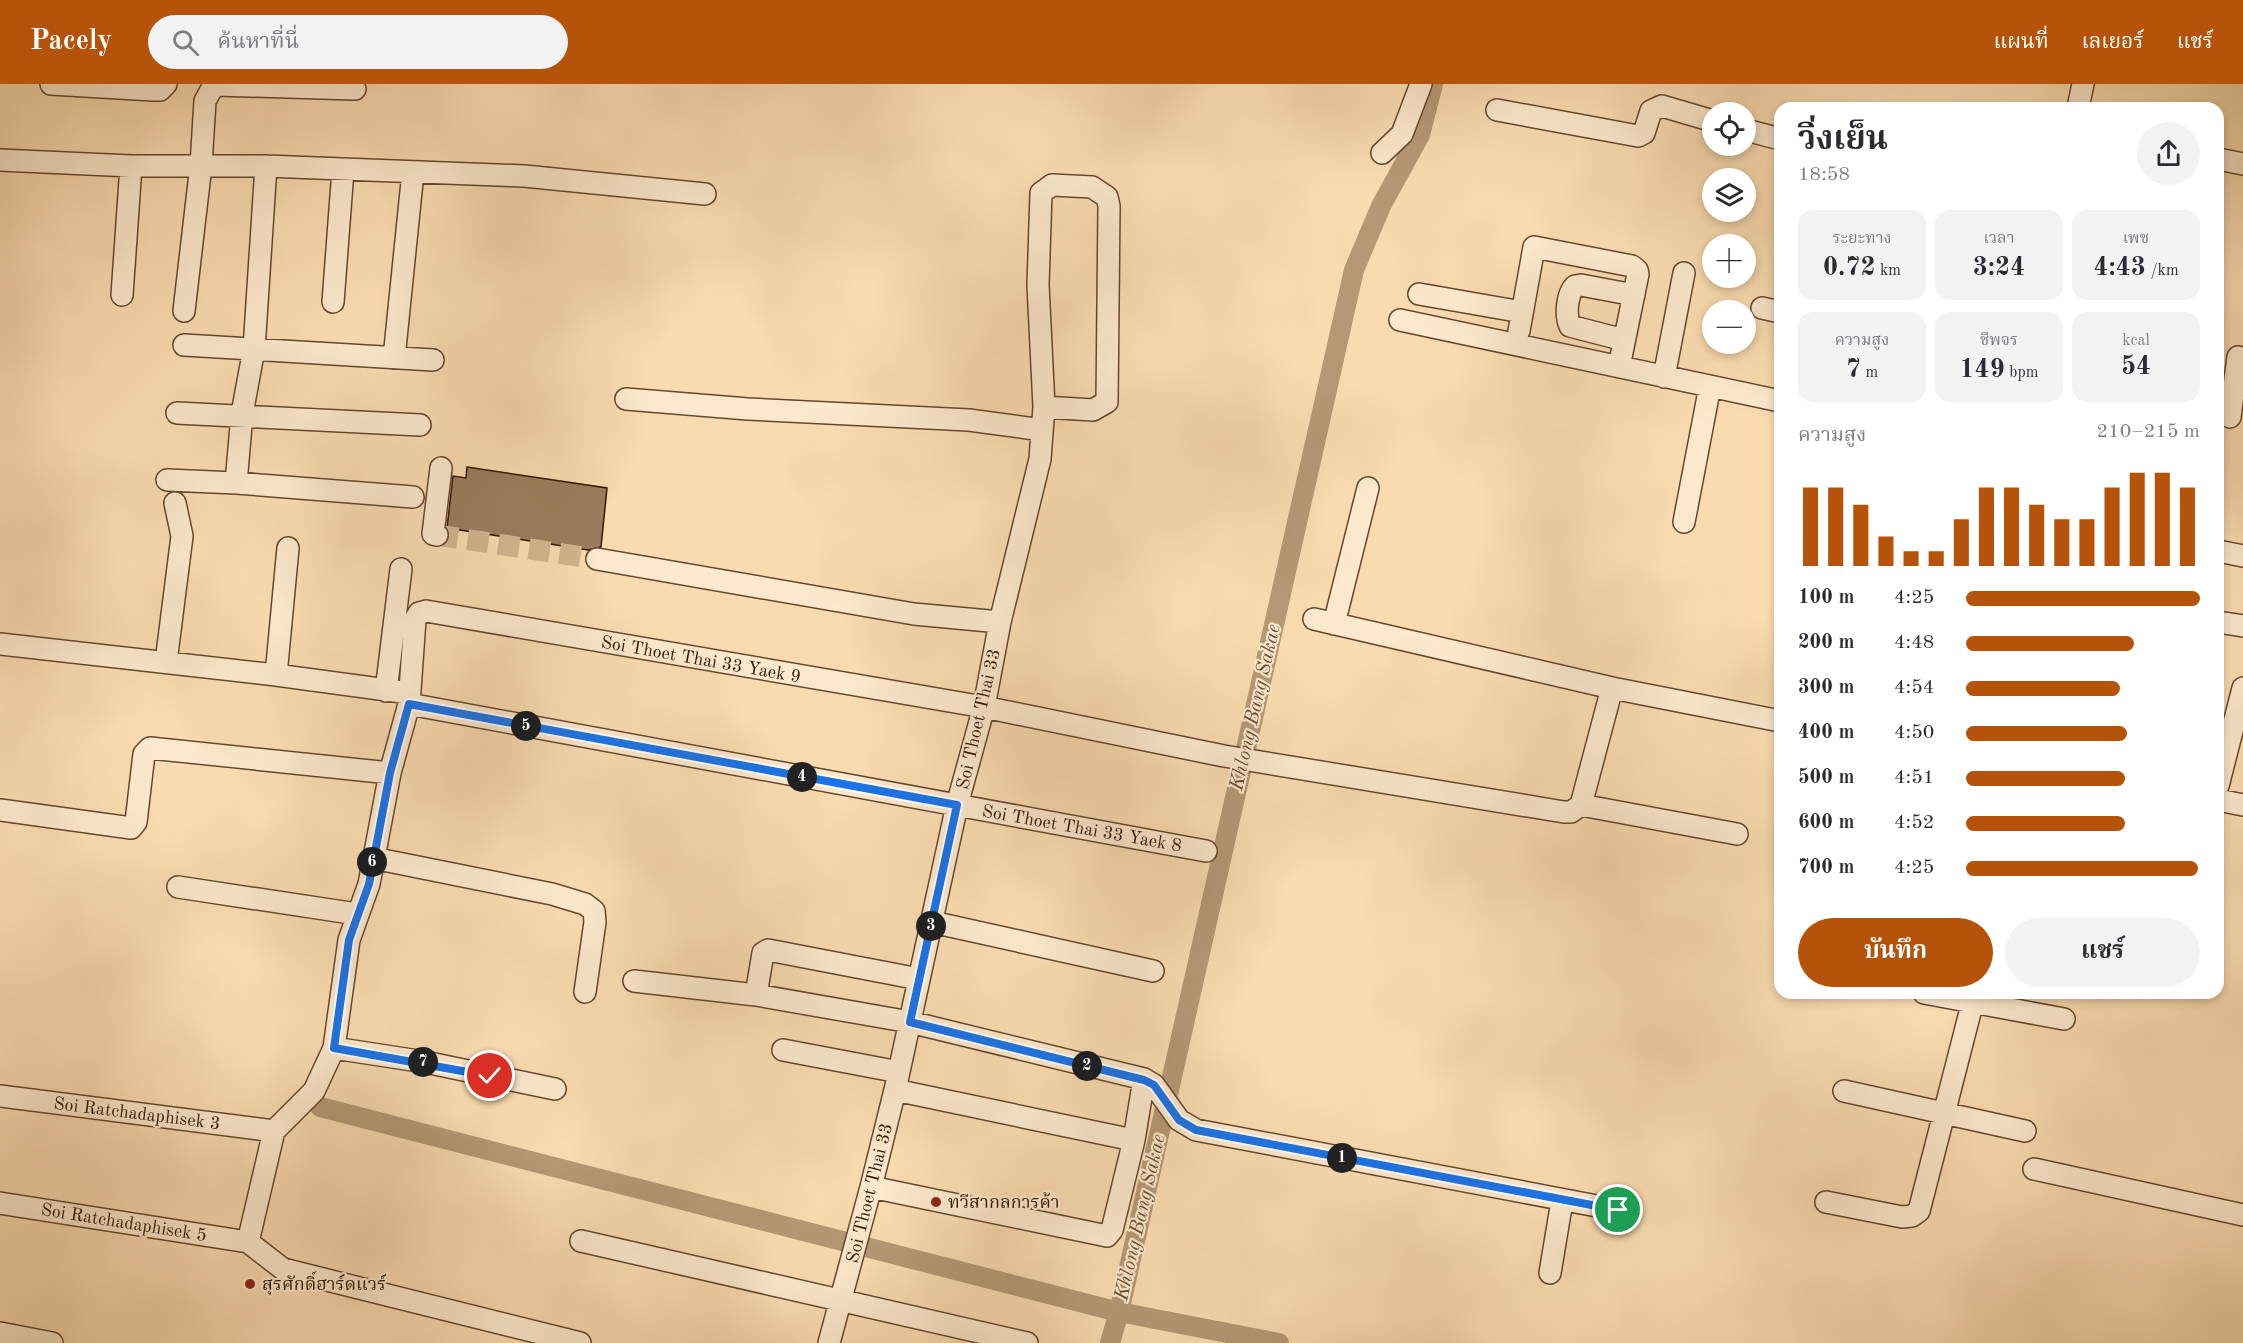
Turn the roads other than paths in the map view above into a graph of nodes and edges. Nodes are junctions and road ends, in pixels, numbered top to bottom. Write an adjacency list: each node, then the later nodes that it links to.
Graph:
1 (51, 84): 2 (street)
2 (166, 84)
3 (1421, 84): 9 (street)
4 (355, 89): 13 (street)
5 (1497, 110): 6 (street)
6 (1702, 117)
7 (1756, 133): 8 (street)
8 (1774, 137)
9 (1382, 153)
10 (0, 160): 14 (street)
11 (2224, 160): 12 (street)
12 (2243, 164)
13 (201, 165): 14 (street); 15 (street); 24 (street)
14 (131, 166): 21 (street)
15 (266, 166): 16 (street); 28 (street)
16 (343, 170): 17 (street); 23 (street)
17 (413, 171): 18 (street); 30 (street)
18 (705, 194)
19 (1684, 273): 33 (street)
20 (1419, 294): 22 (street)
21 (122, 295)
22 (1634, 296): 26 (street); 26 (street)
23 (333, 302)
24 (184, 311)
25 (1400, 320): 32 (street)
26 (1624, 340): 32 (street)
27 (184, 345): 28 (street)
28 (254, 349): 30 (street); 39 (street)
29 (2233, 356): 40 (street)
30 (394, 358): 31 (street)
31 (433, 360)
32 (1619, 367): 33 (street)
33 (1664, 377): 34 (street)
34 (1710, 386): 36 (street); 49 (street)
35 (626, 399): 42 (street)
36 (1774, 400)
37 (1044, 407): 37 (street, Soi Thoet Thai 33); 42 (street, Soi Thoet Thai 33)
38 (177, 413): 39 (street)
39 (242, 414): 41 (street); 45 (street)
40 (2230, 418)
41 (420, 425)
42 (1042, 430): 56 (street, Soi Thoet Thai 33)
43 (441, 468): 50 (street)
44 (167, 480): 45 (street)
45 (236, 483): 47 (street)
46 (1368, 488): 62 (street)
47 (413, 496)
48 (175, 503): 60 (street)
49 (1684, 522)
50 (437, 535)
51 (288, 548): 61 (street)
52 (2224, 552): 53 (street)
53 (2243, 556)
54 (597, 559): 56 (street)
55 (401, 569): 64 (street)
56 (1000, 622): 66 (street, Soi Thoet Thai 33)
57 (2224, 623): 58 (street)
58 (2243, 626)
59 (0, 644): 60 (street, Soi Thoet Thai 33 Yaek 8)
60 (166, 662): 61 (street, Soi Thoet Thai 33 Yaek 8)
61 (276, 675): 64 (street, Soi Thoet Thai 33 Yaek 8)
62 (1612, 688): 67 (street); 72 (street)
63 (2243, 688): 68 (street)
64 (386, 691): 65 (street, Soi Thoet Thai 33 Yaek 8)
65 (409, 698): 66 (street, Soi Thoet Thai 33 Yaek 9); 69 (street); 71 (street, Soi Thoet Thai 33 Yaek 8)
66 (984, 707): 71 (street, Soi Thoet Thai 33); 72 (street, Soi Thoet Thai 33 Yaek 9)
67 (1774, 720)
68 (2224, 762)
69 (390, 773): 74 (street); 77 (street)
70 (2224, 801): 73 (street)
71 (957, 805): 76 (street, Soi Thoet Thai 33 Yaek 8); 80 (street, Soi Thoet Thai 33)
72 (1581, 805): 75 (street)
73 (2243, 805)
74 (0, 810)
75 (1737, 834)
76 (1206, 851)
77 (373, 858): 79 (street); 84 (street)
78 (178, 887): 79 (street)
79 (357, 914): 90 (street)
80 (932, 922): 81 (street); 82 (street, Soi Thoet Thai 33)
81 (1153, 971)
82 (919, 979): 85 (street); 89 (street, Soi Thoet Thai 33)
83 (634, 981): 85 (street)
84 (585, 992)
85 (756, 995): 89 (street)
86 (1974, 999): 97 (street)
87 (1978, 999): 88 (street)
88 (2064, 1018)
89 (910, 1022): 92 (street, Soi Thoet Thai 33); 93 (street)
90 (334, 1048): 94 (street); 98 (street)
91 (783, 1050): 92 (street)
92 (897, 1081): 100 (street); 102 (street, Soi Thoet Thai 33)
93 (1149, 1082): 100 (street); 103 (street)
94 (555, 1089)
95 (1844, 1091): 97 (street)
96 (0, 1096): 98 (street, Soi Ratchadaphisek 3)
97 (1944, 1112): 99 (street); 104 (street)
98 (274, 1131): 109 (street)
99 (2025, 1131)
100 (1133, 1140): 102 (street)
101 (2034, 1169): 107 (street)
102 (872, 1187): 111 (street, Soi Thoet Thai 33)
103 (1562, 1201): 106 (street); 110 (street)
104 (1826, 1202)
105 (0, 1203): 109 (street, Soi Ratchadaphisek 5)
106 (1618, 1210)
107 (2243, 1215)
108 (581, 1241): 111 (street)
109 (248, 1242): 114 (street)
110 (1550, 1273)
111 (842, 1299): 115 (street, Soi Thoet Thai 33); 116 (street)
112 (0, 1332): 113 (street)
113 (52, 1343)
114 (580, 1343)
115 (829, 1343)
116 (1027, 1343)

